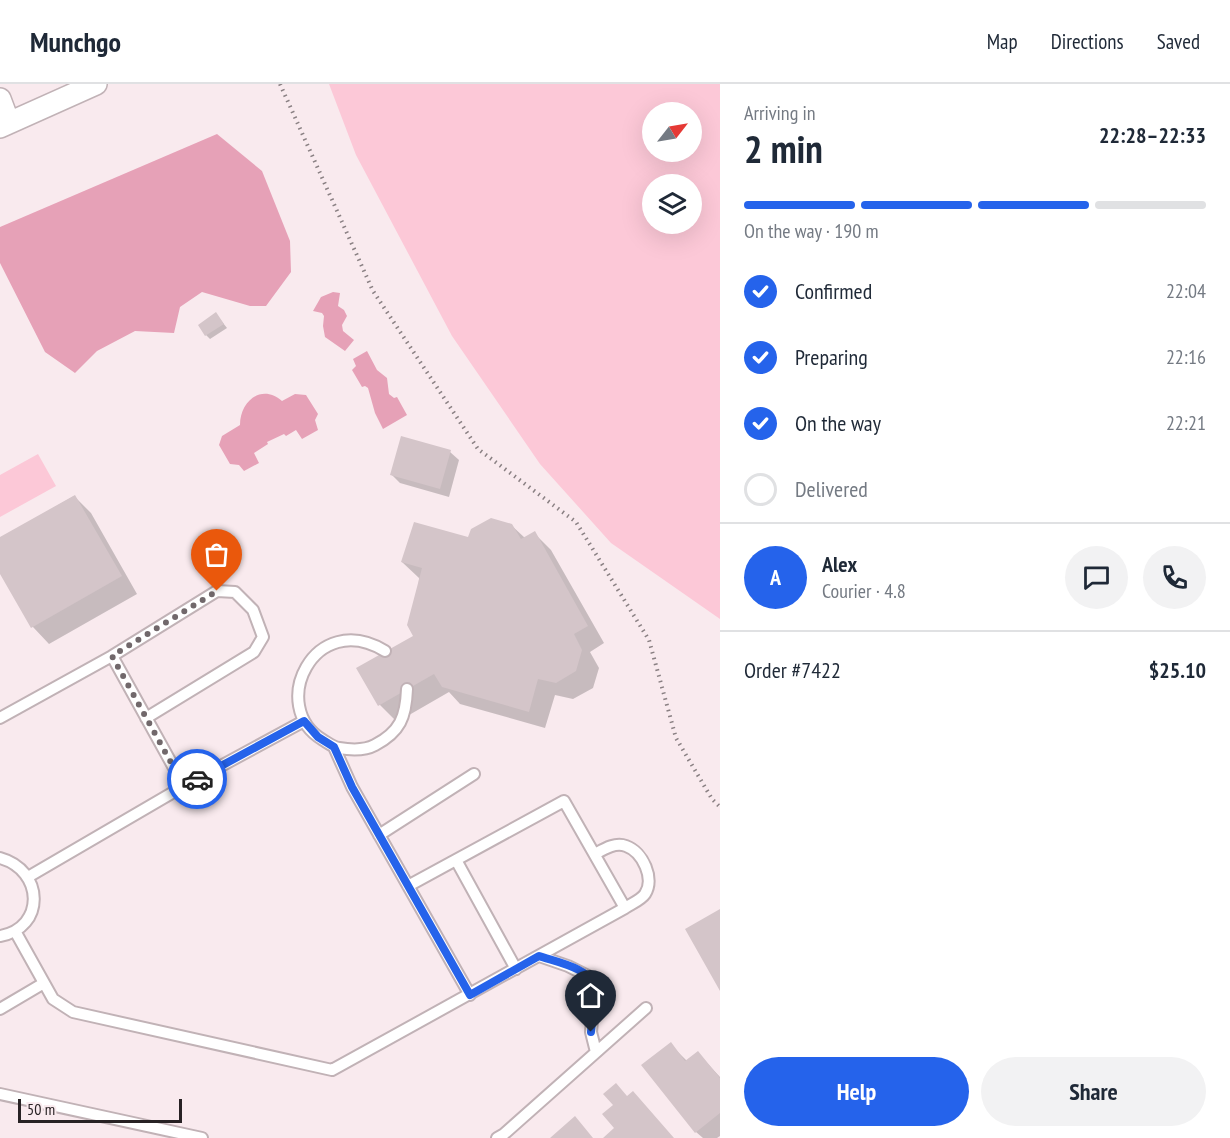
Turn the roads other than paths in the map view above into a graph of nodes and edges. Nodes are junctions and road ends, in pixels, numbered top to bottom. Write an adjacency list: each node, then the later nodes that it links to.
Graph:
1 (96, 84): 3 (street)
2 (0, 99): 3 (street)
3 (5, 125)
4 (385, 651): 9 (lane)
5 (112, 656): 7 (lane); 8 (lane); 8 (lane)
6 (407, 689): 10 (lane)
7 (0, 718)
8 (146, 718): 12 (lane)
9 (304, 721): 10 (lane); 12 (lane)
10 (334, 747): 13 (lane)
11 (474, 774): 13 (lane)
12 (184, 786): 17 (lane)
13 (379, 835): 18 (lane)
14 (595, 854): 16 (lane); 19 (lane); 19 (lane)
15 (0, 858): 17 (lane)
16 (456, 860): 18 (lane); 23 (lane)
17 (28, 877): 20 (lane)
18 (408, 886): 25 (lane)
19 (625, 908): 22 (lane)
20 (15, 932): 21 (lane); 24 (lane)
21 (0, 936)
22 (539, 956): 23 (lane); 28 (lane)
23 (516, 969): 25 (lane)
24 (44, 983): 25 (lane); 27 (lane)
25 (470, 995)
26 (646, 1008): 28 (lane)
27 (0, 1009)
28 (596, 1052): 31 (lane)
29 (0, 1094): 30 (lane)
30 (202, 1138)
31 (497, 1138)

